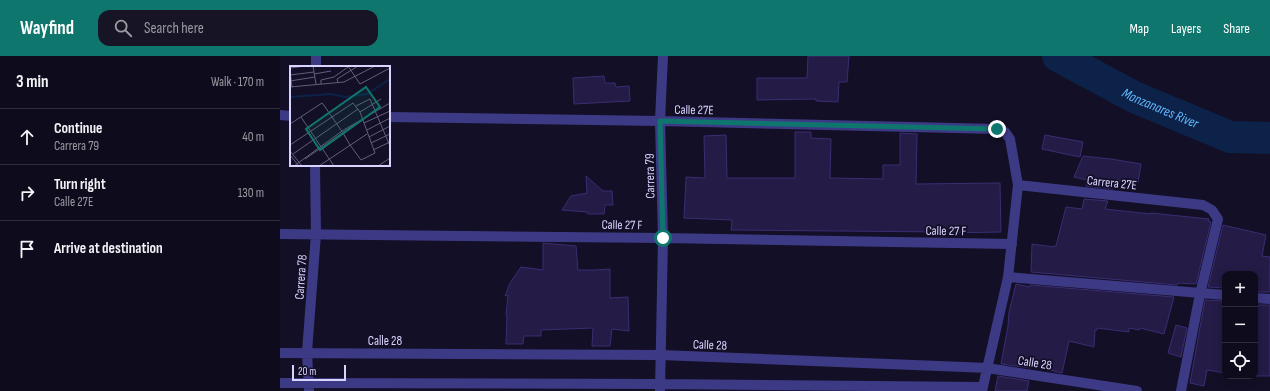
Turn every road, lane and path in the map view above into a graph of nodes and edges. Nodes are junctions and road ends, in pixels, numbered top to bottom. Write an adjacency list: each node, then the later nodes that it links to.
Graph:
1 (663, 56): 3 (street, Carrera 79)
2 (390, 117): 3 (street, Calle 27E)
3 (660, 121): 5 (street, Calle 27E); 8 (street, Carrera 79)
4 (315, 166): 7 (street, Carrera 78)
5 (1018, 185): 9 (street); 11 (street, Carrera 27E)
6 (280, 234): 7 (street, Calle 27 F)
7 (316, 234): 8 (street, Calle 27 F); 15 (street, Carrera 78)
8 (663, 238): 9 (street, Calle 27 F); 17 (street, Carrera 79)
9 (1012, 244): 10 (street)
10 (1008, 277): 11 (street); 18 (street)
11 (1200, 294): 12 (street); 24 (street)
12 (1222, 295)
13 (1258, 298): 14 (street)
14 (1270, 299)
15 (307, 352): 16 (street, Calle 28); 17 (street, Calle 28); 20 (street, Carrera 78)
16 (280, 353)
17 (660, 355): 18 (street, Calle 28); 21 (street, Carrera 79)
18 (987, 368): 22 (street); 23 (street, Calle 28)
19 (280, 383): 20 (street)
20 (309, 387): 21 (street)
21 (660, 388): 22 (street)
22 (982, 389)
23 (1137, 391)
24 (1181, 391)

